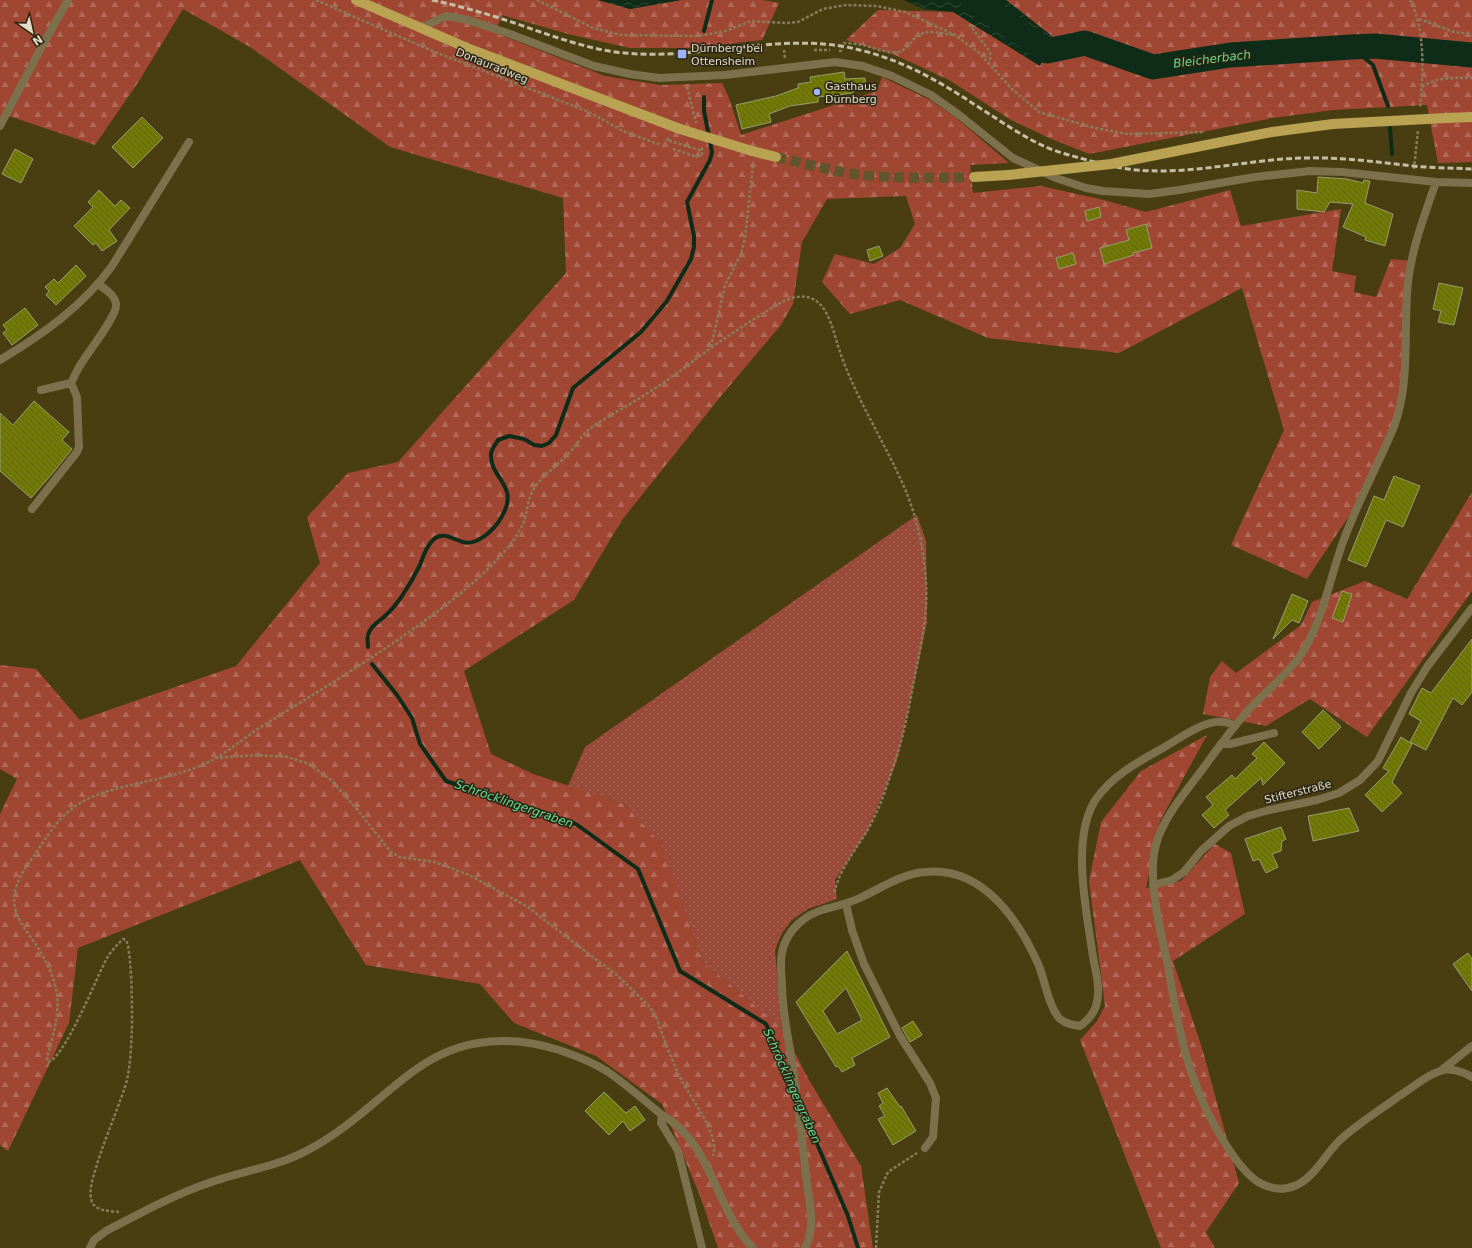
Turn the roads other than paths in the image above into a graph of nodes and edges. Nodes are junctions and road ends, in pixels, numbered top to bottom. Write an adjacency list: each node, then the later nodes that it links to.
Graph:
1 (68, 0): 5 (street)
2 (356, 0): 3 (main road)
3 (421, 28): 7 (main road, bridge); 9 (street)
4 (1472, 117): 8 (main road, bridge)
5 (0, 126)
6 (189, 142): 11 (street)
7 (776, 157)
8 (974, 177)
9 (1436, 182): 10 (street); 17 (street)
10 (1472, 183)
11 (98, 284): 12 (street); 13 (street)
12 (0, 360)
13 (70, 383): 14 (street); 15 (street)
14 (41, 390)
15 (32, 508)
16 (1472, 608): 20 (street, Stifterstraße)
17 (1235, 725): 19 (street); 21 (street)
18 (1274, 733): 19 (street)
19 (1221, 744): 20 (street)
20 (1153, 885): 23 (street)
21 (846, 904): 26 (street); 30 (street)
22 (1472, 1046): 23 (street)
23 (1443, 1069): 24 (street)
24 (1472, 1077)
25 (662, 1115): 27 (street); 28 (street); 29 (street)
26 (925, 1148)
27 (90, 1248)
28 (702, 1248)
29 (753, 1248)
30 (805, 1248)

